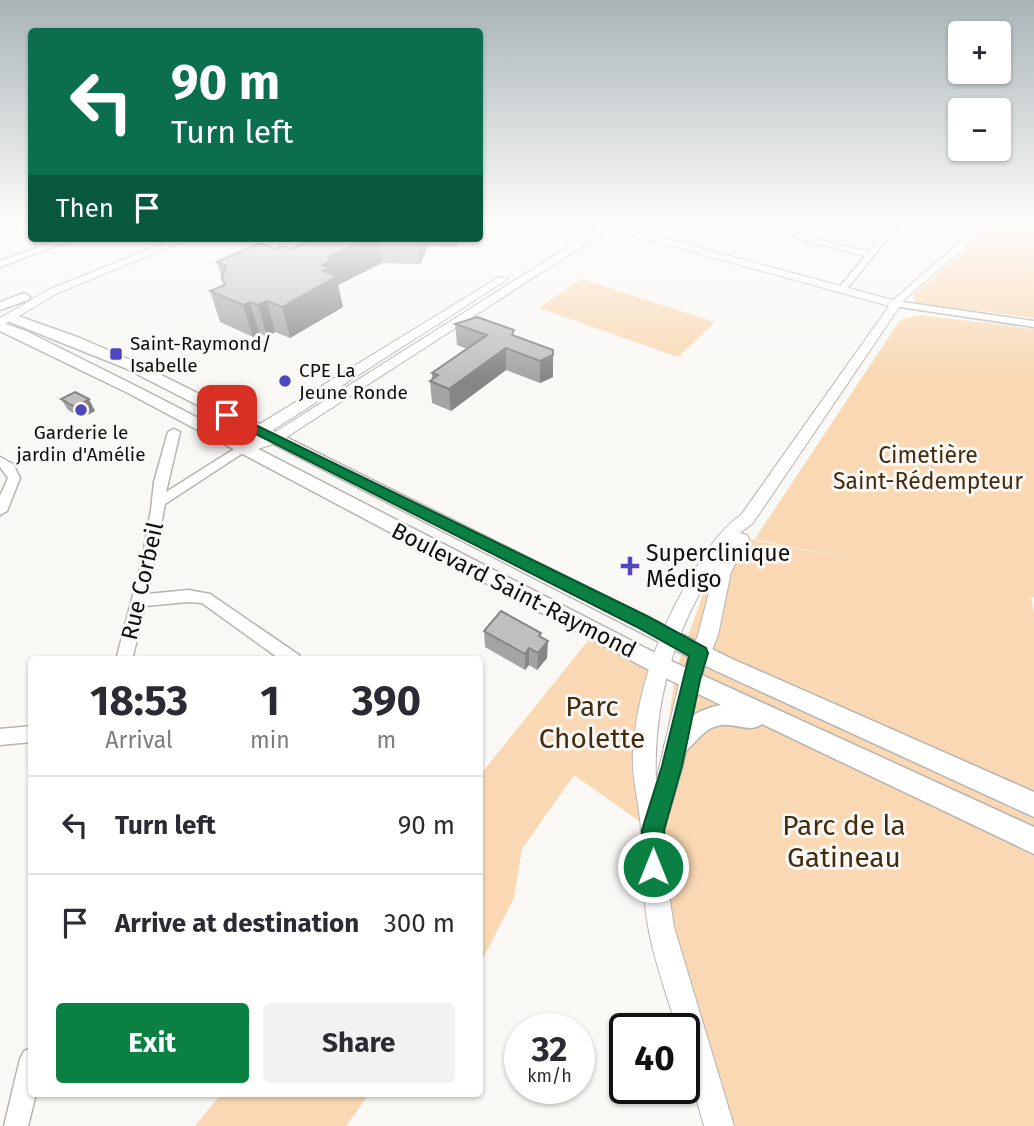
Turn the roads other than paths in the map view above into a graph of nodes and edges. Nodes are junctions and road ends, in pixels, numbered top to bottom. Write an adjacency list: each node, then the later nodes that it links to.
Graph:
1 (80, 275): 9 (street)
2 (95, 275): 11 (street)
3 (512, 275): 16 (street)
4 (528, 275): 16 (street)
5 (790, 275): 8 (street)
6 (854, 275): 8 (street)
7 (929, 275): 10 (street)
8 (842, 289): 10 (street)
9 (24, 297): 11 (main road)
10 (896, 303): 12 (street); 21 (street)
11 (1, 317): 13 (main road, Boulevard Saint-Raymond); 16 (main road, Boulevard Saint-Raymond)
12 (1034, 324)
13 (21, 334): 14 (main road); 17 (main road, Boulevard Saint-Raymond)
14 (0, 335)
15 (174, 432): 19 (street, Rue Corbeil)
16 (266, 435): 17 (street); 23 (main road, Boulevard Saint-Raymond)
17 (243, 449): 19 (street, Rue Corbeil); 27 (main road, Boulevard Saint-Raymond)
18 (0, 461): 20 (street)
19 (159, 502): 22 (street, Rue Corbeil)
20 (0, 511)
21 (747, 519): 23 (street); 24 (street)
22 (139, 601): 25 (street, Rue Corbeil); 26 (street)
23 (669, 637): 24 (main road, Boulevard Saint-Raymond); 27 (street)
24 (699, 653): 28 (street); 33 (main road, Boulevard Saint-Raymond)
25 (125, 656)
26 (287, 656)
27 (659, 665): 28 (main road, Boulevard Saint-Raymond); 34 (street)
28 (690, 680): 29 (main road, Boulevard Saint-Raymond); 32 (street)
29 (798, 732): 32 (main road); 35 (main road, Boulevard Saint-Raymond)
30 (28, 734): 31 (street)
31 (0, 737)
32 (676, 746): 34 (street)
33 (1034, 805)
34 (653, 830): 38 (street)
35 (1034, 841)
36 (28, 1076): 37 (street)
37 (16, 1126)
38 (719, 1126)

